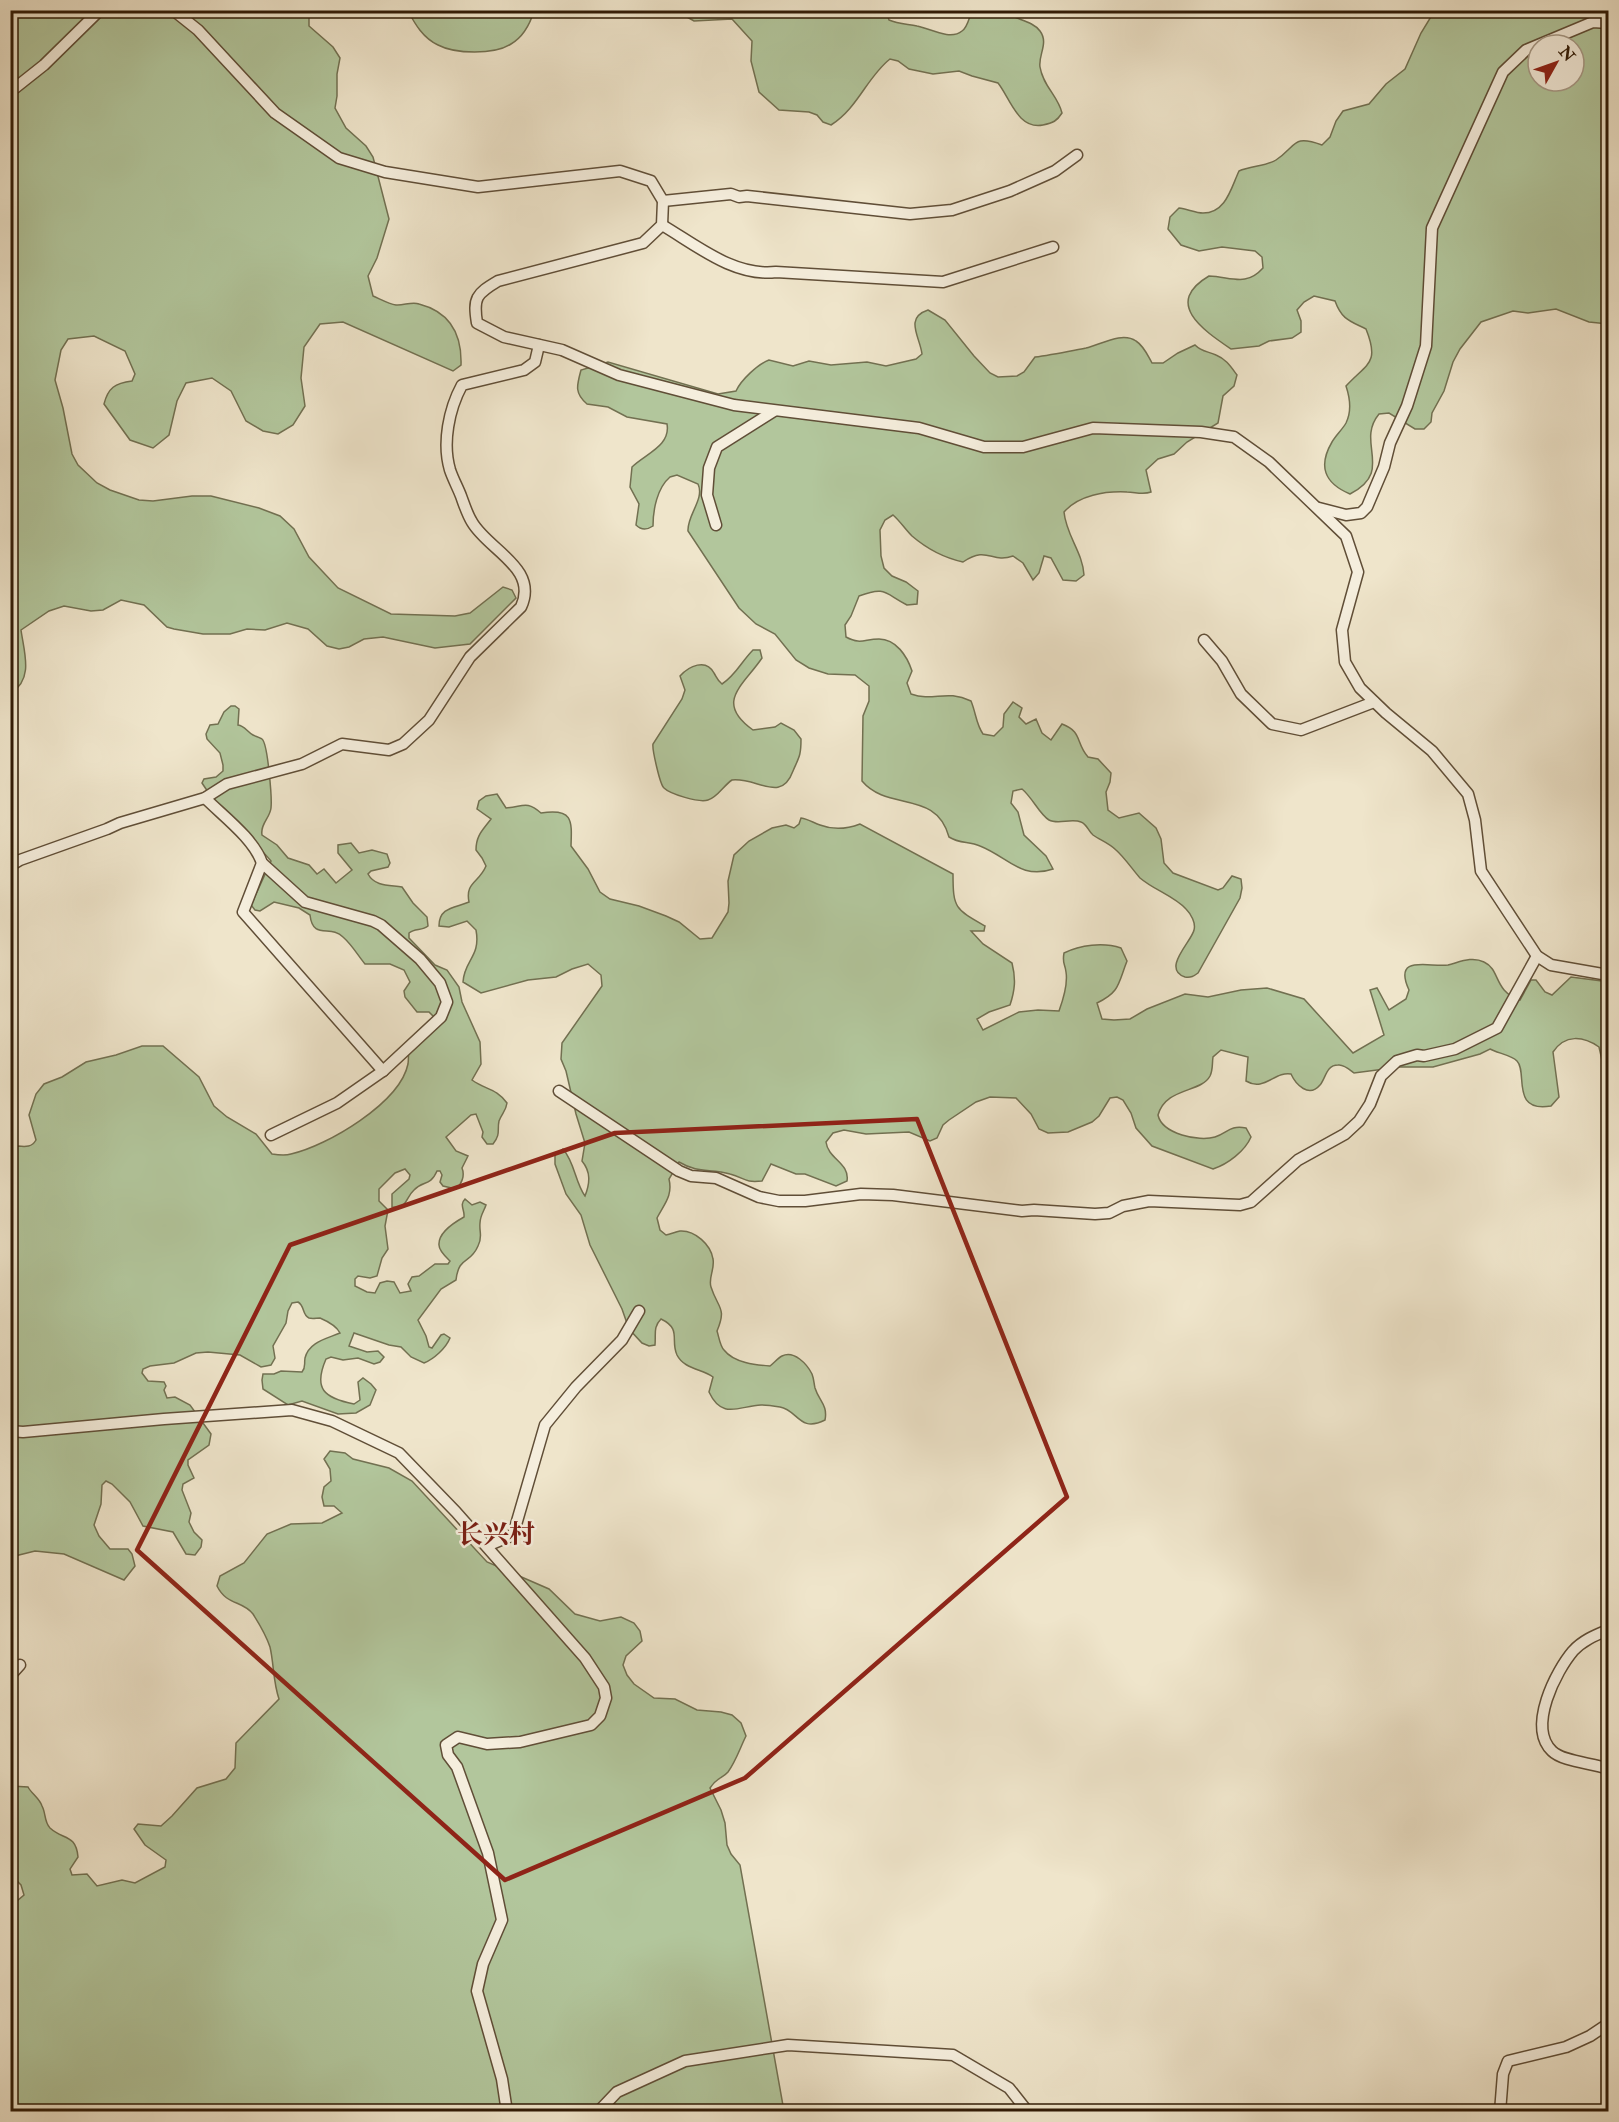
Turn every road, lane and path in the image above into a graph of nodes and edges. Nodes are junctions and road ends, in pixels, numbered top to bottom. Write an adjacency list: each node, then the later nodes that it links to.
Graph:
1 (100, 10): 4 (street)
2 (173, 10): 6 (street)
3 (1608, 23): 11 (street)
4 (10, 89)
5 (1077, 155): 6 (street)
6 (663, 201): 7 (street)
7 (662, 225): 8 (street); 9 (street)
8 (1053, 247)
9 (539, 345): 10 (street); 15 (street)
10 (774, 411): 11 (street); 12 (street)
11 (1316, 507): 14 (street)
12 (716, 525)
13 (1204, 640): 14 (street)
14 (1374, 702): 18 (street)
15 (205, 798): 16 (street); 17 (street)
16 (262, 863): 20 (street); 20 (street)
17 (10, 866)
18 (1537, 956): 19 (street); 21 (street)
19 (1608, 975)
20 (383, 1071): 22 (street)
21 (559, 1091)
22 (271, 1135)
23 (639, 1311): 25 (street)
24 (10, 1431): 25 (street)
25 (487, 1546): 31 (street)
26 (1608, 1630): 29 (street)
27 (20, 1665): 28 (street)
28 (10, 1676)
29 (1608, 1769)
30 (1608, 2024): 34 (street)
31 (507, 2112)
32 (598, 2112): 33 (street)
33 (1028, 2112)
34 (1500, 2112)

